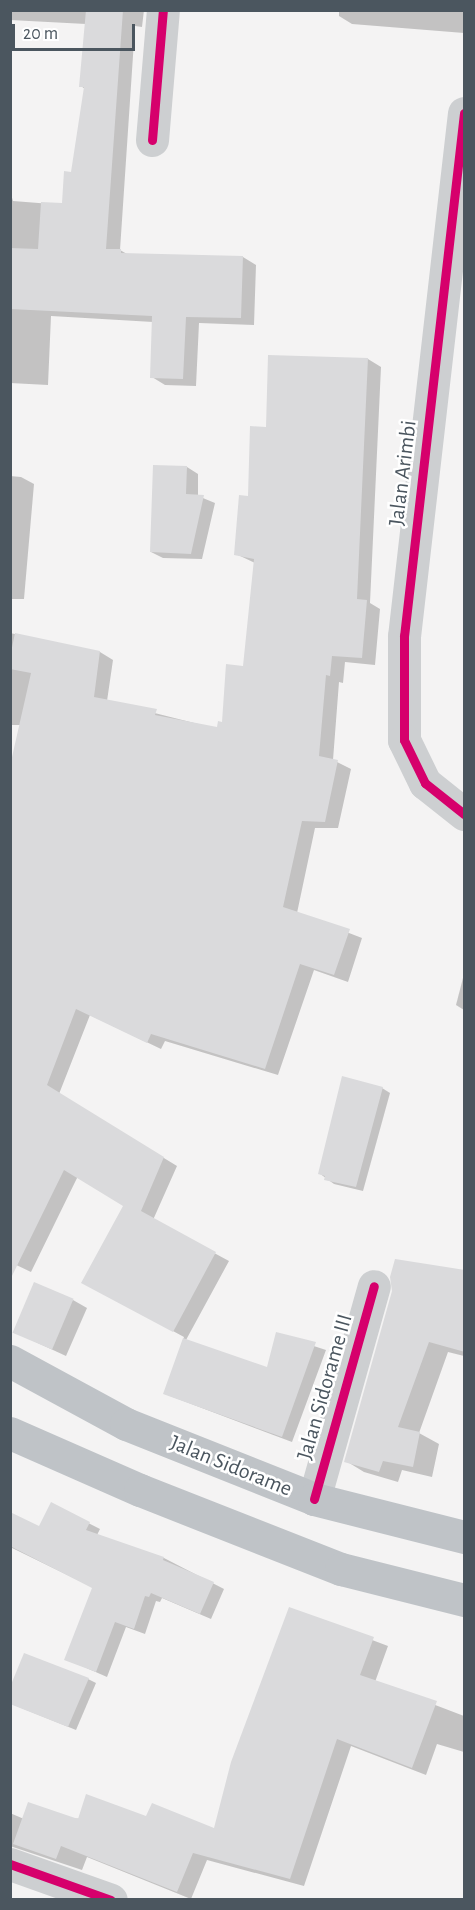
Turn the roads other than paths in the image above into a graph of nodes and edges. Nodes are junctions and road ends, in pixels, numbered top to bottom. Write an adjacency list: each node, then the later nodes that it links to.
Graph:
1 (163, 10): 3 (street)
2 (465, 113): 4 (street, Jalan Arimbi)
3 (152, 140)
4 (465, 814)
5 (374, 1286): 8 (street, Jalan Sidorame III)
6 (10, 1361): 8 (highway, Jalan Sidorame)
7 (10, 1432): 10 (highway)
8 (314, 1499): 9 (highway, Jalan Sidorame)
9 (465, 1537)
10 (465, 1600)
11 (10, 1864): 12 (street)
12 (111, 1899)

